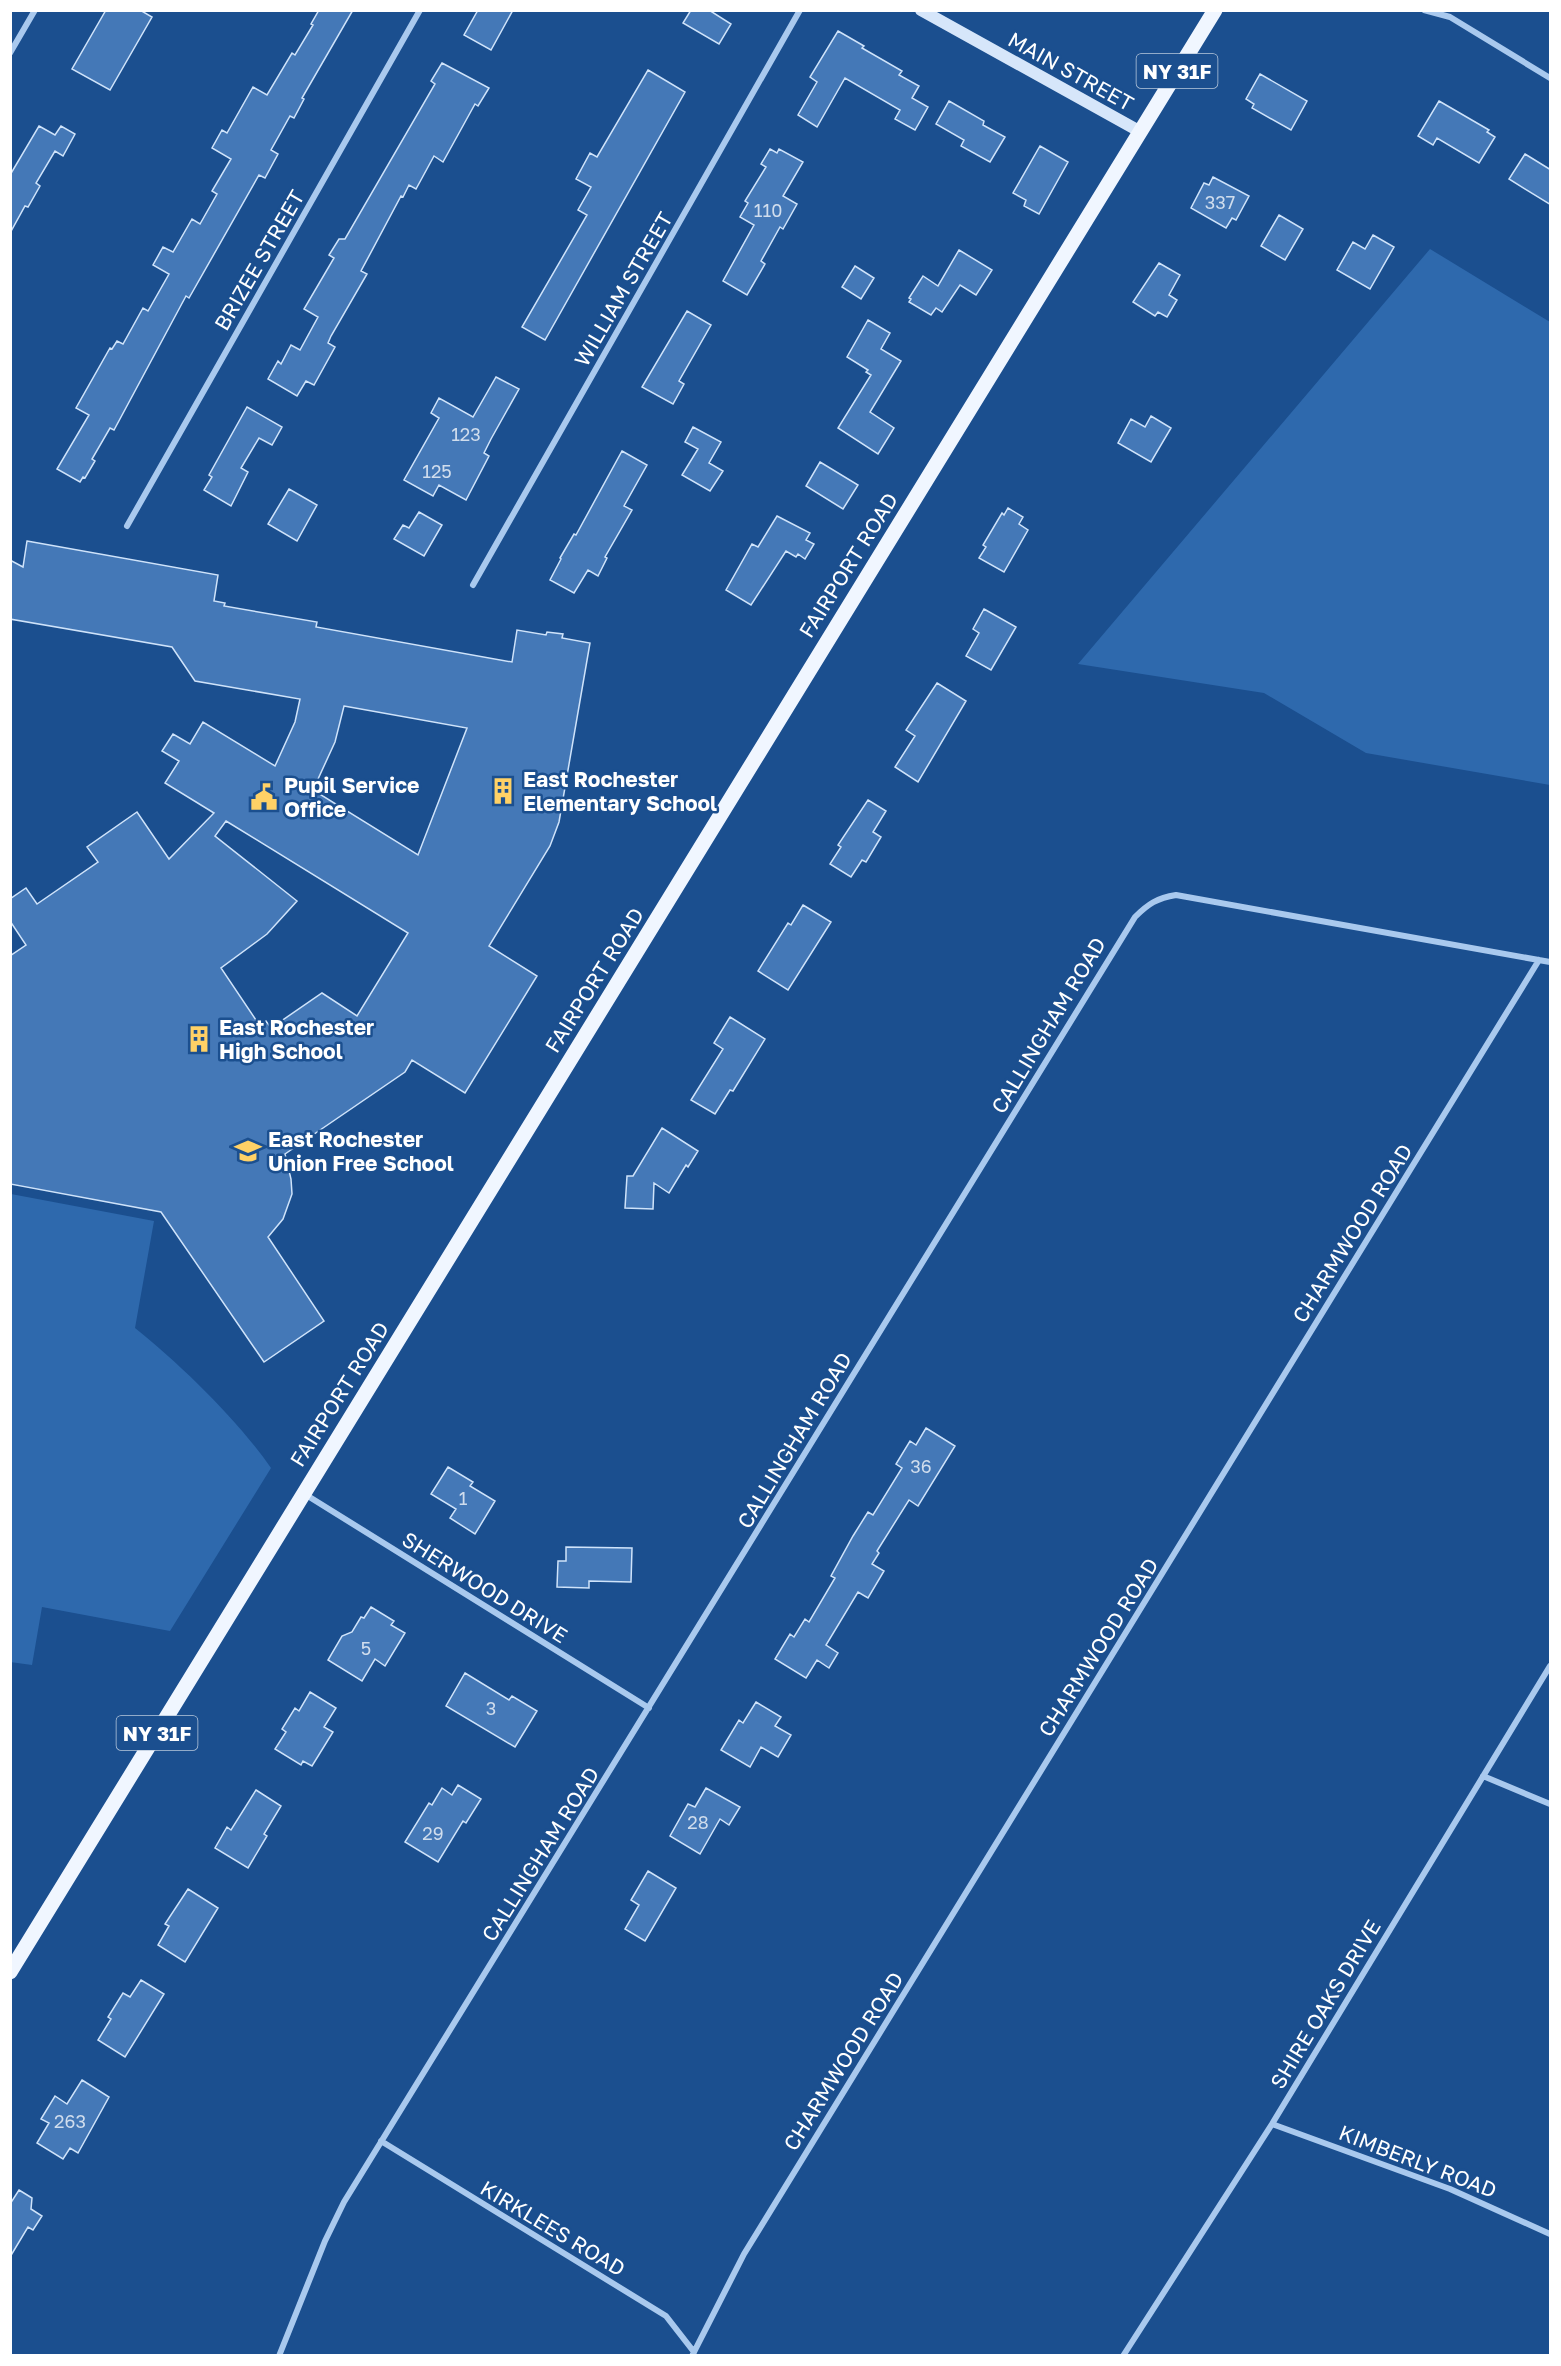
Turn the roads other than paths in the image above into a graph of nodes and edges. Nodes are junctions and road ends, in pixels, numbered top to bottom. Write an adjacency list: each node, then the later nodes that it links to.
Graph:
1 (35, 10): 8 (street)
2 (420, 10): 11 (street, BRIZEE STREET)
3 (800, 10): 12 (street, WILLIAM STREET)
4 (921, 10): 10 (street, MAIN STREET)
5 (1215, 10): 10 (main road, FAIRPORT ROAD / NY 31F)
6 (1424, 10): 7 (street)
7 (1448, 14): 9 (street)
8 (10, 53)
9 (1551, 78)
10 (1139, 131): 15 (main road, FAIRPORT ROAD / NY 31F)
11 (127, 526)
12 (474, 585)
13 (1539, 960): 14 (street, CALLINGHAM ROAD); 17 (street, CALLINGHAM ROAD); 24 (street, CHARMWOOD ROAD)
14 (1551, 962)
15 (303, 1493): 17 (street, SHERWOOD DRIVE); 20 (main road, FAIRPORT ROAD / NY 31F)
16 (1551, 1666): 18 (street, SHIRE OAKS DRIVE)
17 (649, 1708): 22 (street, CALLINGHAM ROAD)
18 (1483, 1776): 19 (street); 21 (street, SHIRE OAKS DRIVE)
19 (1551, 1804)
20 (10, 1972)
21 (1272, 2124): 23 (street, KIMBERLY ROAD); 26 (street, SHIRE OAKS DRIVE)
22 (381, 2141): 24 (street, KIRKLEES ROAD); 25 (street, CALLINGHAM ROAD)
23 (1551, 2234)
24 (694, 2354)
25 (279, 2355)
26 (1122, 2355)

